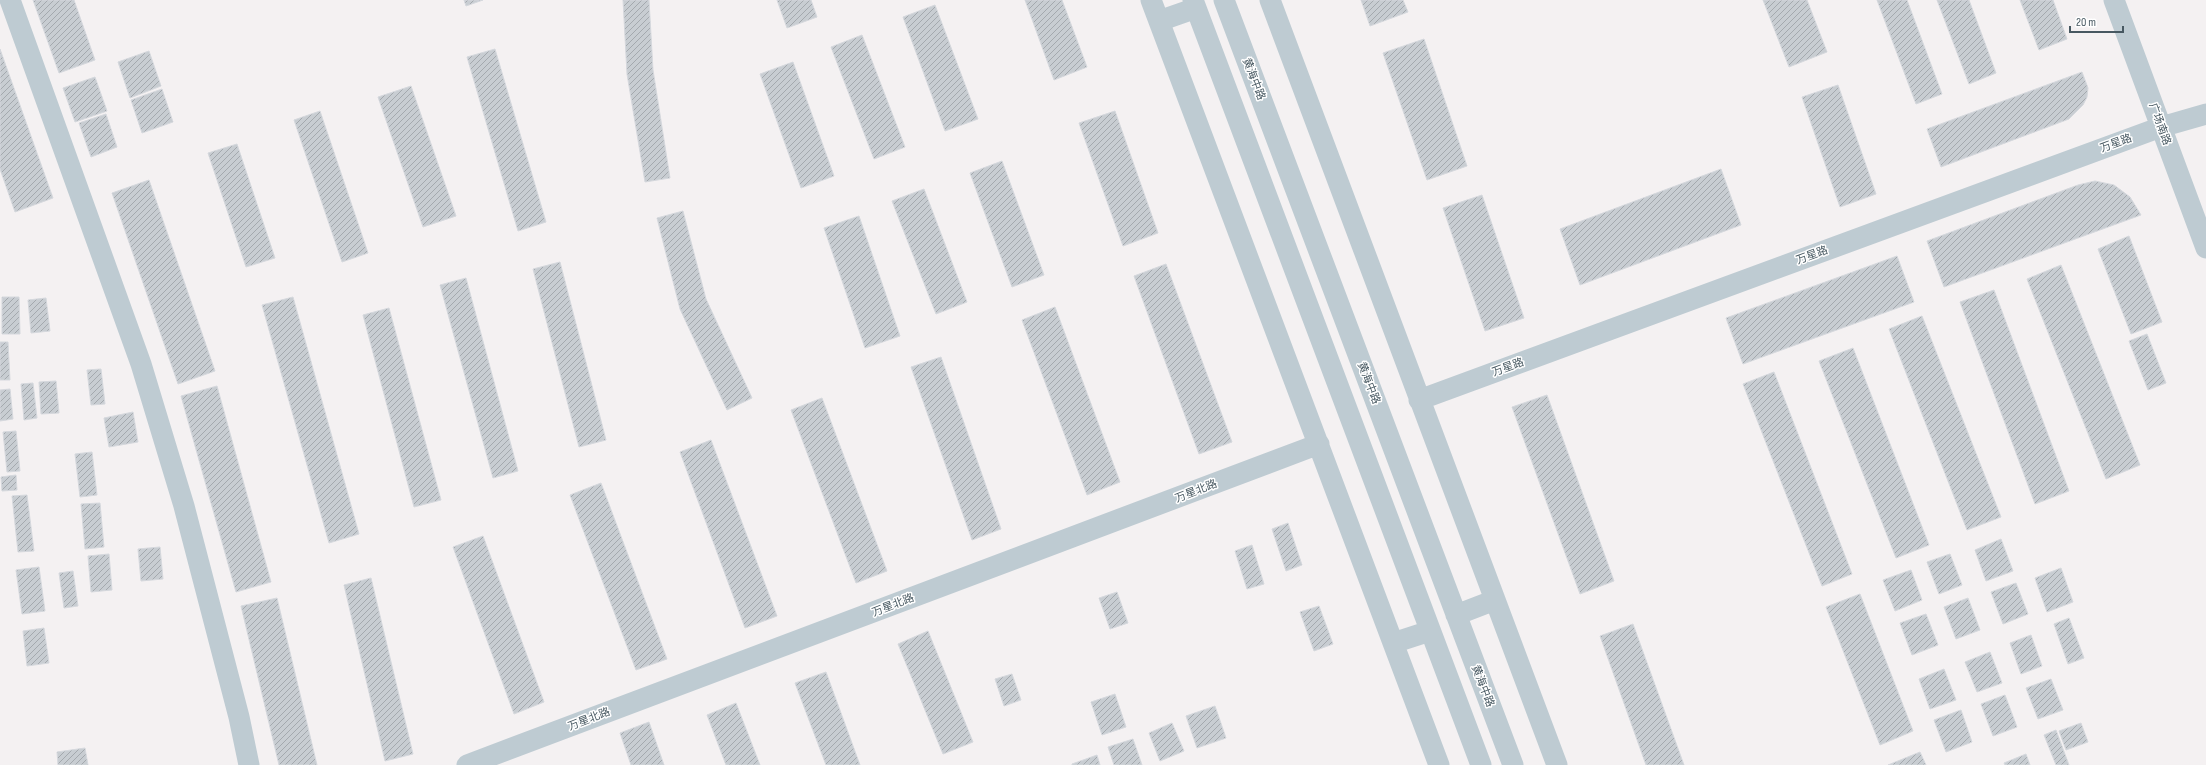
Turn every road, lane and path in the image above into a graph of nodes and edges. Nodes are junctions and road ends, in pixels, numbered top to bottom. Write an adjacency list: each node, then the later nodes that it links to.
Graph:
1 (10, 0): 17 (street)
2 (1151, 0): 7 (street)
3 (1224, 0): 14 (street, 黄海中路)
4 (1270, 0): 11 (street)
5 (2114, 0): 9 (street, 广场南路)
6 (1195, 4): 7 (street); 15 (street)
7 (1159, 21): 12 (street)
8 (2206, 114): 9 (street, 万星路)
9 (2161, 127): 10 (street, 广场南路); 11 (street, 万星路)
10 (2206, 248)
11 (1420, 400): 13 (street)
12 (1319, 444): 16 (street); 18 (street, 万星北路)
13 (1495, 600): 14 (street); 22 (street)
14 (1456, 615): 21 (street, 黄海中路)
15 (1430, 632): 16 (street); 20 (street)
16 (1393, 643): 19 (street)
17 (249, 765)
18 (467, 765)
19 (1439, 765)
20 (1481, 765)
21 (1513, 765)
22 (1557, 765)

